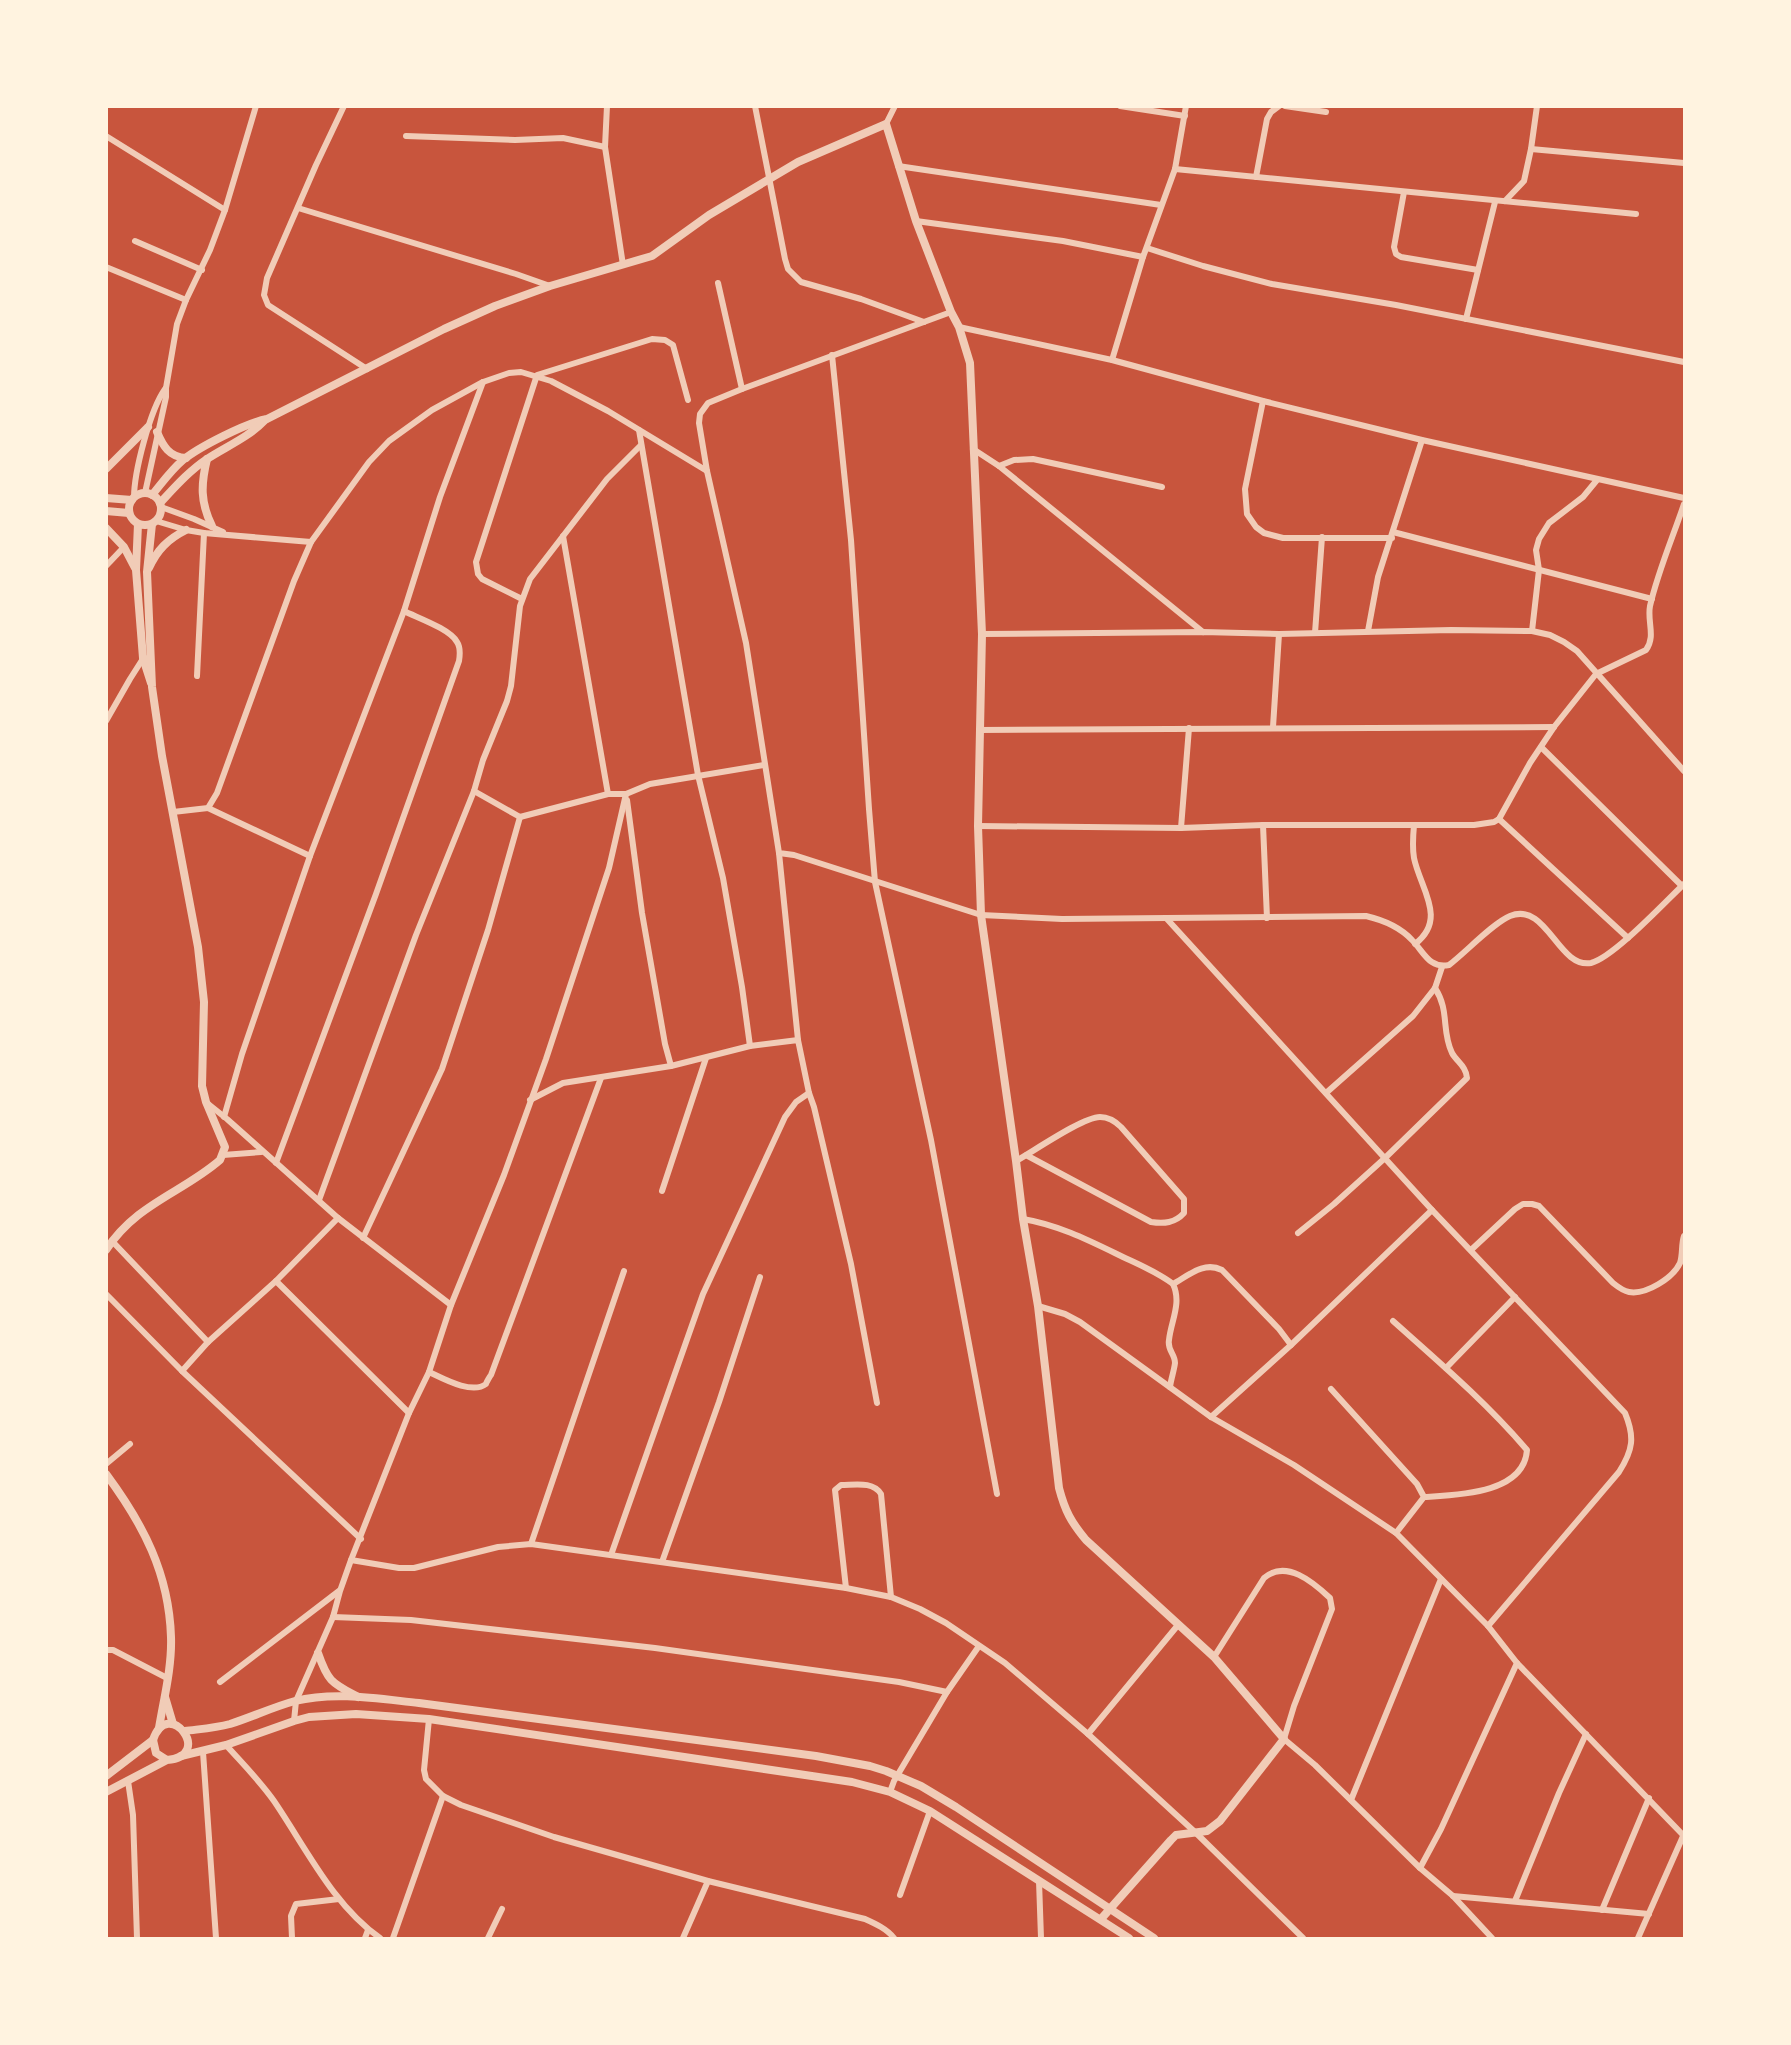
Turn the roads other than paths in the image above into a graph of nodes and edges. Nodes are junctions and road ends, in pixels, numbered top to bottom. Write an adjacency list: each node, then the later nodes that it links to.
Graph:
1 (256, 106): 28 (street)
2 (345, 106): 27 (street)
3 (607, 106): 16 (street)
4 (755, 106): 22 (street)
5 (895, 106): 13 (street)
6 (1120, 106): 12 (street)
7 (1186, 106): 12 (street)
8 (1279, 106): 21 (street)
9 (1285, 106): 11 (street)
10 (1537, 106): 17 (street)
11 (1326, 112)
12 (1185, 116): 20 (street)
13 (886, 124): 19 (street); 22 (street)
14 (106, 136): 28 (street)
15 (406, 136): 16 (street)
16 (605, 147): 34 (street)
17 (1531, 149): 18 (street); 24 (street)
18 (1684, 163)
19 (898, 166): 26 (street); 30 (street)
20 (1175, 170): 21 (street); 26 (street)
21 (1256, 177): 23 (street)
22 (770, 179): 34 (street); 43 (street)
23 (1404, 192): 25 (street); 37 (street)
24 (1505, 201): 25 (street); 29 (street)
25 (1495, 202): 37 (street)
26 (1161, 205): 32 (street)
27 (298, 208): 39 (street); 48 (street)
28 (225, 210): 36 (street)
29 (1636, 214)
30 (916, 221): 33 (street); 41 (street)
31 (135, 241): 36 (street)
32 (1147, 248): 33 (street); 42 (street)
33 (1143, 257): 46 (street)
34 (623, 265): 39 (street)
35 (106, 267): 40 (street)
36 (202, 270): 40 (street)
37 (1478, 270): 42 (street)
38 (718, 283): 52 (street)
39 (550, 286): 48 (street)
40 (186, 300): 51 (street)
41 (951, 312): 43 (street); 44 (street)
42 (1467, 319): 47 (street)
43 (925, 323): 45 (street)
44 (959, 327): 46 (street); 61 (street)
45 (832, 355): 52 (street); 129 (street)
46 (1112, 360): 54 (street)
47 (1684, 362)
48 (367, 369): 55 (street)
49 (537, 375): 50 (street); 53 (street); 57 (street); 93 (street)
50 (483, 382): 87 (street); 95 (street)
51 (165, 388): 56 (street); 58 (street)
52 (742, 389): 66 (street)
53 (688, 400)
54 (1263, 401): 59 (street); 86 (street)
55 (267, 419): 62 (street); 63 (street)
56 (148, 428): 65 (street); 72 (street)
57 (639, 430): 60 (street); 66 (street)
58 (157, 432): 62 (street); 69 (street)
59 (1422, 440): 67 (street); 84 (street)
60 (641, 445): 85 (street); 115 (street)
61 (973, 449): 64 (street); 100 (street)
62 (186, 458): 69 (street)
63 (207, 459): 74 (street); 79 (street)
64 (999, 466): 68 (street); 98 (street)
65 (106, 470)
66 (707, 471): 113 (street)
67 (1597, 480): 71 (street); 91 (street)
68 (1162, 487)
69 (148, 494): 72 (street); 74 (street)
70 (106, 498): 72 (street)
71 (1684, 498)
72 (133, 499): 76 (street)
73 (1684, 504): 94 (street)
74 (160, 505): 77 (street); 79 (street)
75 (106, 511): 76 (street)
76 (129, 513): 78 (street)
77 (154, 522): 78 (street); 81 (street); 92 (street)
78 (138, 524): 90 (street)
79 (212, 526): 83 (street)
80 (106, 528): 88 (street)
81 (186, 530): 82 (street); 92 (street)
82 (204, 533): 83 (street); 105 (street)
83 (226, 534): 87 (street)
84 (1393, 535): 86 (street); 91 (street); 96 (street)
85 (563, 536): 93 (street); 117 (street)
86 (1322, 537): 99 (street)
87 (311, 542): 119 (street)
88 (124, 547): 89 (street); 90 (street)
89 (106, 566)
90 (136, 570): 103 (street)
91 (1539, 570): 94 (street); 97 (street)
92 (147, 572): 102 (street)
93 (522, 599): 116 (street)
94 (1652, 599): 104 (street)
95 (404, 611): 128 (street); 153 (street)
96 (1368, 631): 97 (street); 99 (street)
97 (1532, 631): 104 (street)
98 (1203, 632): 100 (street); 101 (street)
99 (1316, 633): 101 (street)
100 (982, 634): 111 (street)
101 (1279, 634): 108 (street)
102 (152, 655): 103 (street); 106 (street)
103 (143, 658): 106 (street); 107 (street)
104 (1596, 674): 109 (street); 114 (street)
105 (197, 676)
106 (152, 687): 120 (street)
107 (106, 721)
108 (1273, 727): 109 (street); 110 (street)
109 (1554, 727): 112 (street)
110 (1189, 728): 111 (street); 126 (street)
111 (979, 730): 125 (street)
112 (1541, 747): 122 (street); 130 (street)
113 (764, 765): 115 (street); 127 (street)
114 (1684, 771)
115 (698, 776): 118 (street); 139 (street)
116 (474, 791): 121 (street); 155 (street)
117 (608, 794): 118 (street); 121 (street)
118 (626, 794): 141 (street); 145 (street)
119 (208, 808): 120 (street); 128 (street)
120 (173, 812): 146 (street)
121 (520, 817): 161 (street)
122 (1499, 819): 124 (street); 134 (street)
123 (1263, 825): 124 (street); 126 (street); 132 (street)
124 (1414, 825): 135 (street)
125 (978, 826): 126 (street); 131 (street)
126 (1181, 828)
127 (779, 853): 129 (street); 138 (street)
128 (310, 856): 147 (street)
129 (875, 882): 131 (street); 187 (street)
130 (1683, 885): 134 (street)
131 (981, 915): 133 (street); 152 (street)
132 (1267, 918): 133 (street); 135 (street)
133 (1167, 919): 144 (street)
134 (1628, 938): 136 (street)
135 (1416, 944): 136 (street)
136 (1442, 967): 137 (street)
137 (1435, 988): 144 (street); 151 (street)
138 (798, 1040): 139 (street); 143 (street)
139 (750, 1046): 140 (street)
140 (706, 1058): 141 (street); 154 (street)
141 (671, 1066): 142 (street)
142 (601, 1078): 145 (street); 178 (street)
143 (809, 1093): 181 (street); 192 (street)
144 (1326, 1093): 151 (street)
145 (530, 1100): 171 (street)
146 (206, 1102): 147 (street); 149 (street)
147 (224, 1117): 148 (street)
148 (262, 1152): 149 (street); 153 (street)
149 (223, 1155): 162 (street)
150 (1026, 1155): 150 (street); 152 (street)
151 (1385, 1158): 156 (street); 159 (street)
152 (1016, 1161): 158 (street)
153 (276, 1163): 155 (street)
154 (662, 1191)
155 (319, 1200): 157 (street)
156 (1432, 1209): 164 (street); 175 (street)
157 (338, 1218): 161 (street); 167 (street)
158 (1023, 1219): 168 (street); 172 (street)
159 (1298, 1233)
160 (1684, 1236): 164 (street)
161 (363, 1238): 171 (street)
162 (112, 1241): 163 (street); 174 (street)
163 (106, 1250)
164 (1471, 1250): 170 (street)
165 (624, 1271): 191 (street)
166 (760, 1277): 194 (street)
167 (276, 1281): 174 (street); 182 (street)
168 (1173, 1284): 175 (street); 179 (street)
169 (106, 1294): 177 (street)
170 (1515, 1297): 176 (street); 201 (street)
171 (451, 1305): 178 (street)
172 (1038, 1306): 179 (street); 200 (street)
173 (1393, 1321): 176 (street)
174 (208, 1342): 177 (street)
175 (1290, 1345): 183 (street)
176 (1446, 1368): 188 (street)
177 (182, 1371): 190 (street)
178 (429, 1372): 182 (street)
179 (1170, 1387): 183 (street)
180 (1331, 1389): 188 (street)
181 (877, 1403)
182 (409, 1413): 190 (street)
183 (1211, 1417): 189 (street)
184 (130, 1444): 185 (street)
185 (106, 1464)
186 (106, 1474): 207 (street)
187 (997, 1494)
188 (1424, 1497): 189 (street)
189 (1396, 1533): 195 (street)
190 (361, 1539): 193 (street)
191 (531, 1544): 192 (street); 193 (street)
192 (611, 1555): 194 (street)
193 (351, 1560): 197 (street)
194 (662, 1562): 196 (street)
195 (1441, 1579): 201 (street); 233 (street)
196 (846, 1588): 198 (street); 198 (street)
197 (340, 1591): 199 (street); 208 (street)
198 (891, 1597): 202 (street)
199 (333, 1617): 204 (street); 209 (street)
200 (1178, 1625): 205 (street); 218 (street)
201 (1488, 1626): 206 (street)
202 (979, 1646): 209 (street); 218 (street)
203 (106, 1650): 207 (street)
204 (318, 1653): 211 (street); 212 (street)
205 (1214, 1657): 220 (street); 220 (street)
206 (1517, 1663): 219 (street); 237 (street)
207 (167, 1678): 210 (street)
208 (220, 1682)
209 (947, 1692): 227 (street)
210 (164, 1693): 215 (street); 216 (street)
211 (359, 1697): 212 (street); 227 (street)
212 (296, 1701): 214 (street); 217 (street)
213 (429, 1719): 214 (street); 230 (street); 231 (street)
214 (294, 1721): 222 (street)
215 (173, 1724): 216 (street); 217 (street)
216 (159, 1728): 221 (street)
217 (185, 1731): 224 (street)
218 (1088, 1734): 235 (street)
219 (1586, 1734): 232 (street); 243 (street)
220 (1284, 1739): 233 (street); 235 (street)
221 (153, 1740): 225 (street); 226 (street)
222 (226, 1745): 223 (street); 242 (street)
223 (203, 1752): 224 (street); 251 (street)
224 (182, 1756): 225 (street)
225 (167, 1760): 228 (street)
226 (106, 1776)
227 (897, 1776): 230 (street); 245 (street)
228 (128, 1781): 229 (street); 250 (street)
229 (106, 1792)
230 (890, 1792): 234 (street)
231 (443, 1796): 238 (street); 255 (street)
232 (1649, 1798): 236 (street); 246 (street)
233 (1351, 1800): 237 (street)
234 (930, 1811): 239 (street); 240 (street)
235 (1196, 1833): 245 (street); 262 (street)
236 (1684, 1835): 247 (street)
237 (1420, 1868): 241 (street)
238 (708, 1881): 257 (street); 258 (street)
239 (1038, 1881): 248 (street); 259 (street)
240 (900, 1895)
241 (1453, 1896): 243 (street); 263 (street)
242 (339, 1899): 249 (street); 252 (street)
243 (1515, 1901): 246 (street)
244 (502, 1909): 256 (street)
245 (1110, 1909): 248 (street); 261 (street)
246 (1602, 1910): 247 (street)
247 (1649, 1914): 264 (street)
248 (1101, 1919): 260 (street)
249 (368, 1930): 253 (street); 254 (street)
250 (137, 1938)
251 (216, 1938)
252 (292, 1938)
253 (365, 1938)
254 (380, 1938)
255 (393, 1938)
256 (488, 1938)
257 (683, 1938)
258 (894, 1938)
259 (1041, 1938)
260 (1129, 1938)
261 (1154, 1938)
262 (1303, 1938)
263 (1492, 1938)
264 (1638, 1938)

